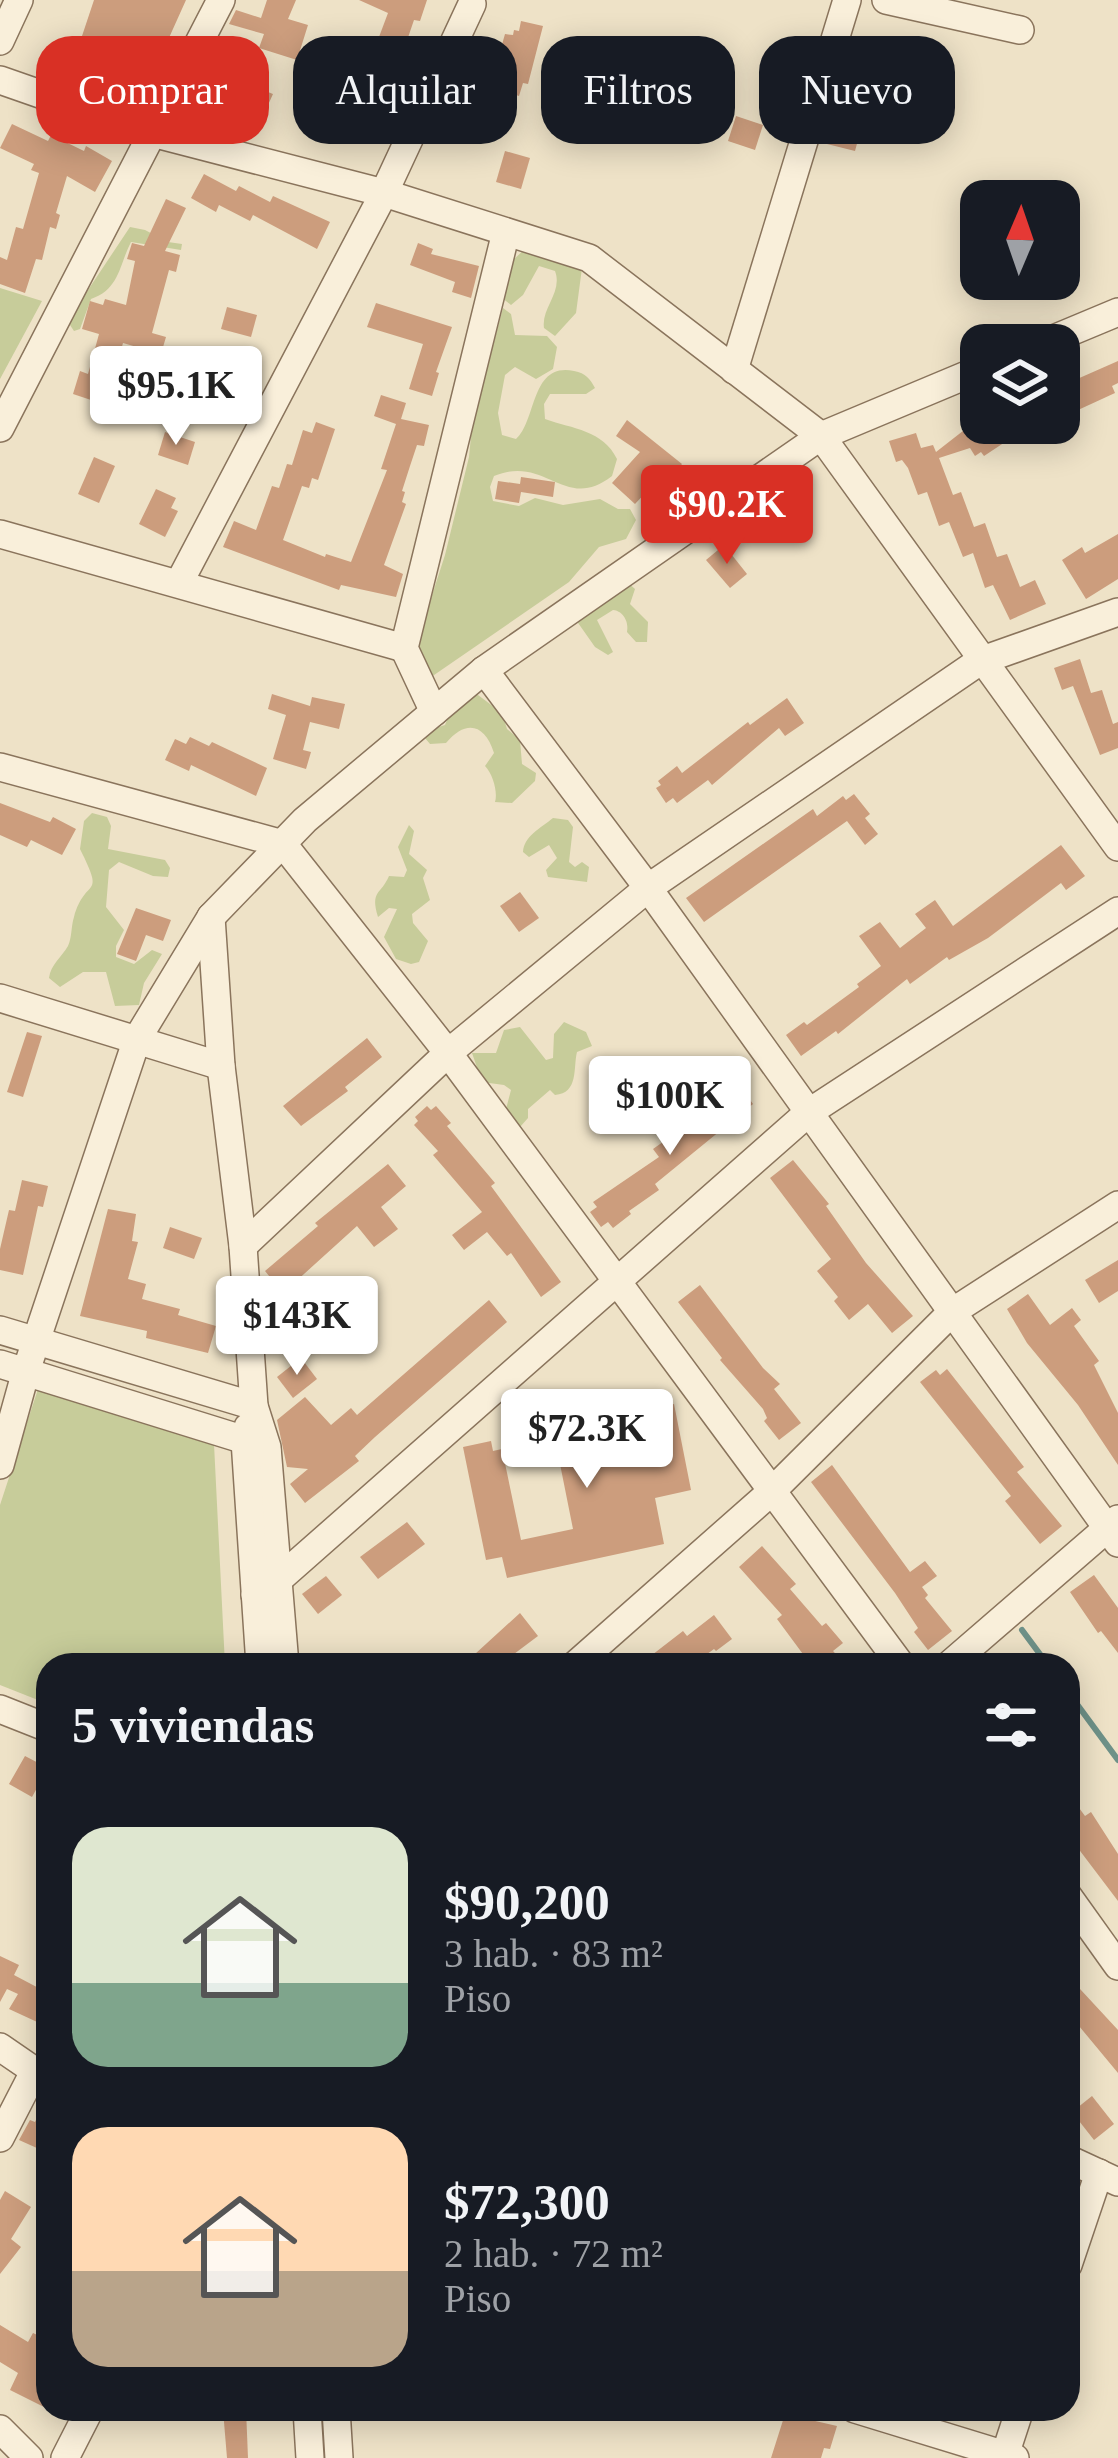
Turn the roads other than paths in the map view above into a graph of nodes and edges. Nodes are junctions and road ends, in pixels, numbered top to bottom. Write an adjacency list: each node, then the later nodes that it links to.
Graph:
1 (19, 0): 8 (street)
2 (221, 0): 7 (street)
3 (847, 0): 17 (street)
4 (886, 0): 6 (street)
5 (472, 4): 13 (street)
6 (1020, 30)
7 (202, 36)
8 (0, 40)
9 (0, 80): 10 (street)
10 (36, 93)
11 (146, 144): 19 (street)
12 (195, 144): 13 (street)
13 (384, 193): 14 (street); 22 (street)
14 (506, 232): 17 (street); 24 (street)
15 (1118, 312): 16 (street)
16 (1080, 328)
17 (734, 370): 20 (street)
18 (960, 378): 20 (street)
19 (0, 428)
20 (821, 436): 25 (street); 26 (street)
21 (0, 535): 22 (street)
22 (179, 583): 24 (street)
23 (1118, 611): 25 (street)
24 (404, 648): 27 (street)
25 (980, 661): 30 (street); 31 (street)
26 (484, 670): 27 (street); 31 (street)
27 (434, 712): 29 (street)
28 (0, 766): 29 (street)
29 (283, 844): 33 (street); 36 (street)
30 (1118, 848)
31 (648, 888): 36 (street); 38 (street)
32 (1118, 911): 38 (street)
33 (211, 916): 35 (street); 37 (street)
34 (0, 998): 35 (street)
35 (137, 1039): 37 (street); 44 (street)
36 (448, 1053): 40 (street); 41 (street)
37 (221, 1066): 40 (street)
38 (808, 1113): 41 (street); 42 (street)
39 (1118, 1205): 42 (street)
40 (243, 1246): 46 (street)
41 (616, 1284): 49 (street); 51 (street)
42 (952, 1312): 49 (street); 50 (street)
43 (0, 1330): 44 (street)
44 (36, 1340): 45 (street); 46 (street)
45 (13, 1367): 47 (street); 48 (street)
46 (254, 1406): 47 (street)
47 (256, 1446): 51 (street)
48 (0, 1465)
49 (771, 1492): 54 (street); 55 (street)
50 (1114, 1530): 56 (street)
51 (267, 1587): 52 (street); 53 (street)
52 (261, 1653)
53 (282, 1653)
54 (589, 1653)
55 (892, 1653)
56 (964, 1653)
57 (0, 1709): 58 (street)
58 (36, 1723)
59 (1080, 1913): 60 (street)
60 (1118, 1966)
61 (0, 2047): 62 (street)
62 (36, 2071)
63 (36, 2084): 64 (street)
64 (0, 2138)
65 (1080, 2165): 66 (street)
66 (1108, 2178): 67 (street)
67 (1080, 2239)
68 (84, 2421): 76 (street)
69 (308, 2421): 77 (street)
70 (337, 2421): 78 (street)
71 (893, 2421): 74 (street)
72 (1017, 2421): 74 (street)
73 (0, 2429): 75 (street)
74 (1008, 2457)
75 (28, 2458)
76 (64, 2458)
77 (310, 2458)
78 (339, 2458)

